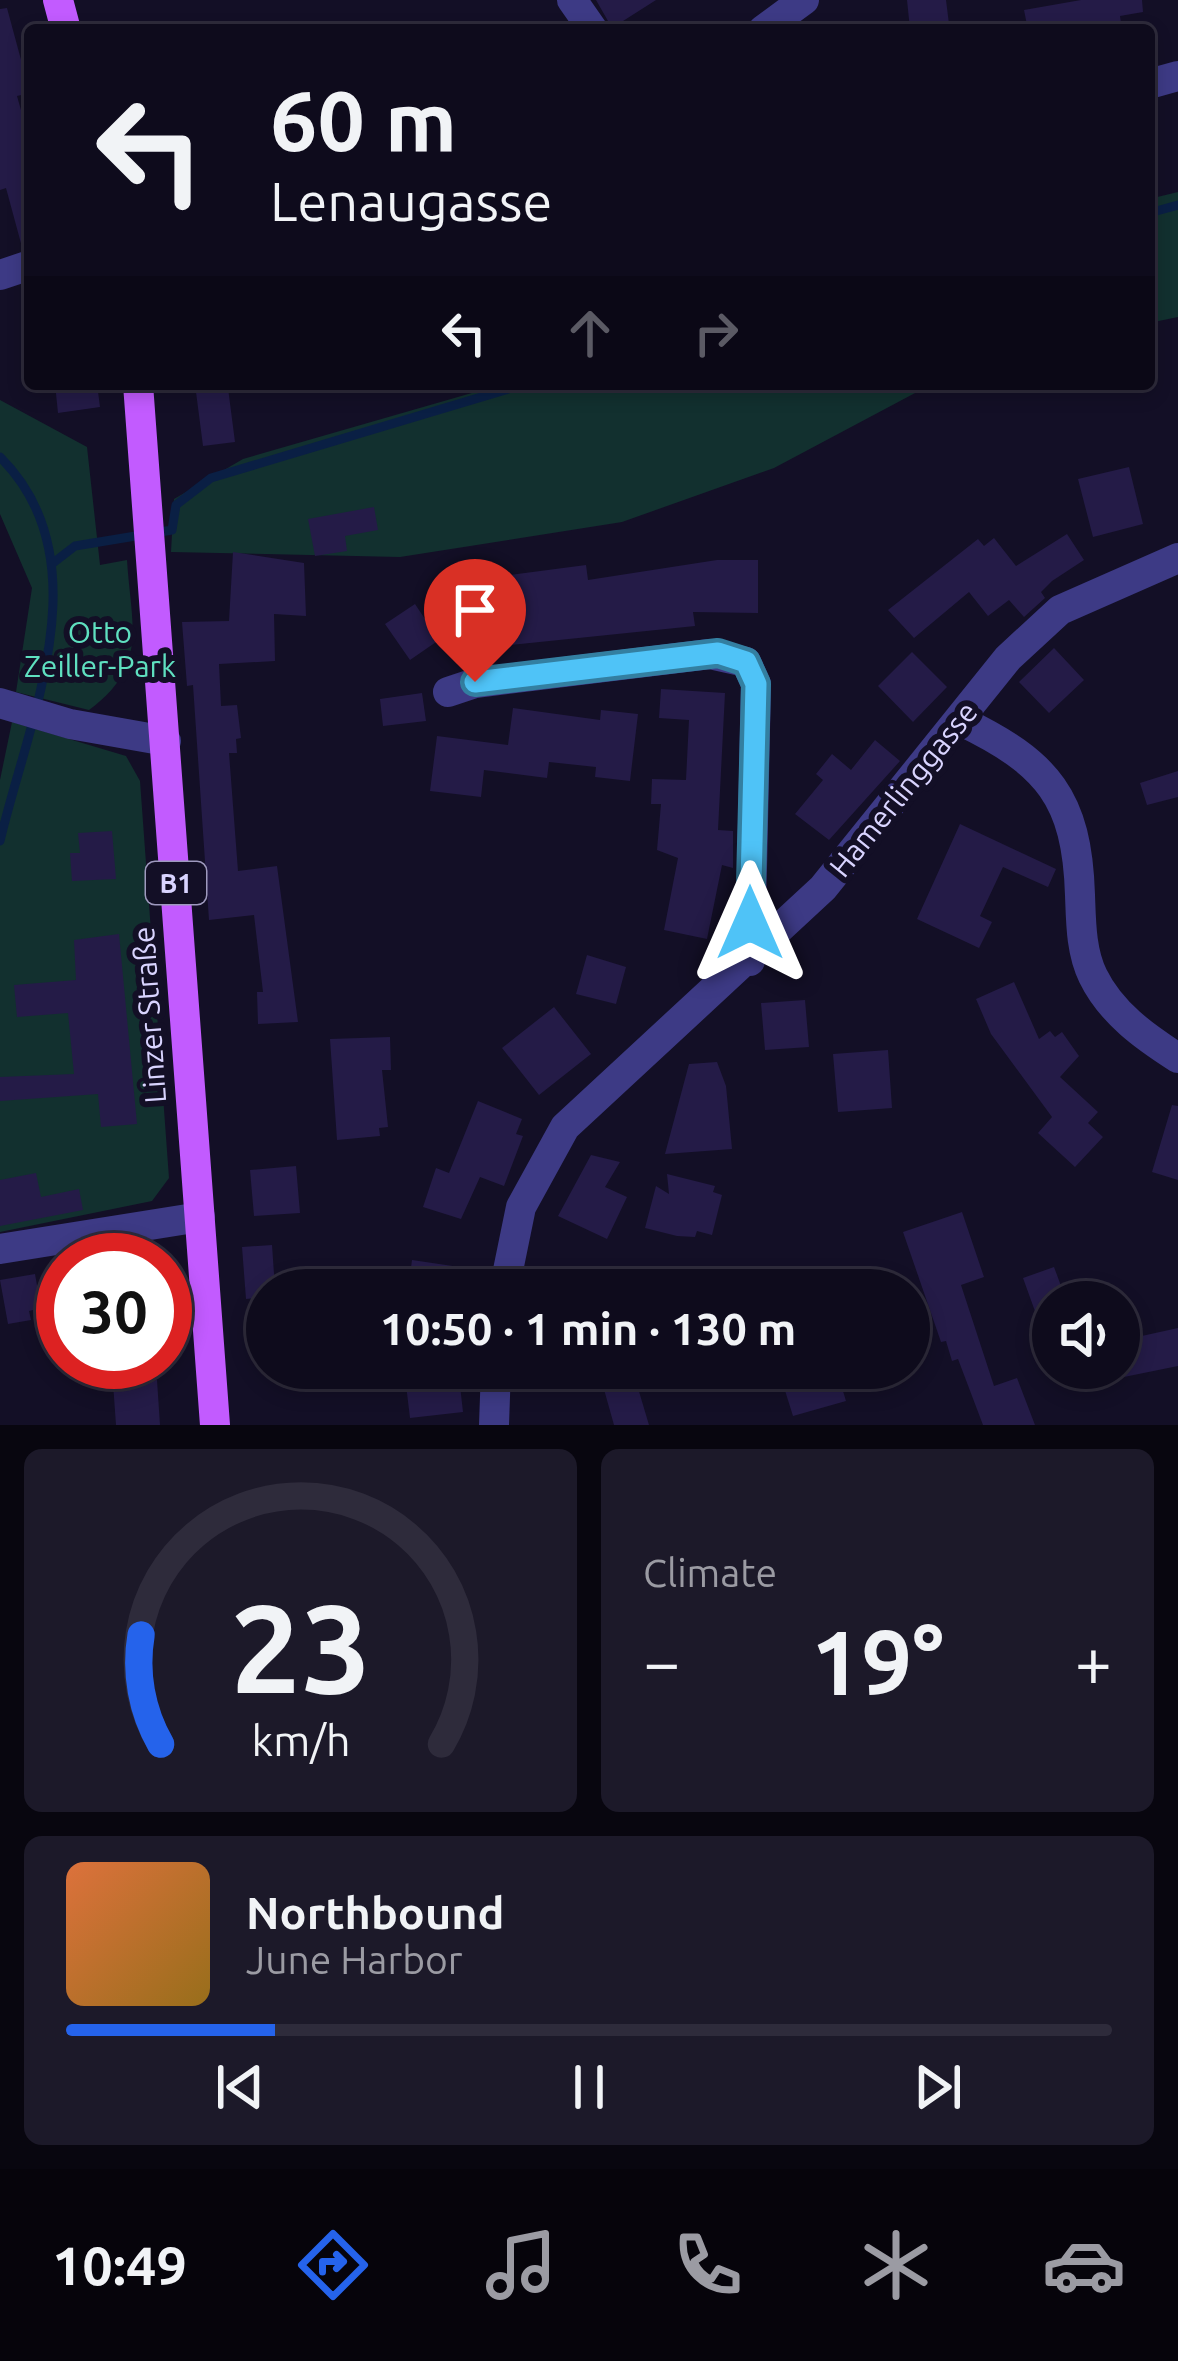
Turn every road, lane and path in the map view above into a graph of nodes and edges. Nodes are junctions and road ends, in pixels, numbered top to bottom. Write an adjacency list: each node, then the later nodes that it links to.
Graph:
1 (804, 0): 2 (street)
2 (771, 24)
3 (138, 390): 8 (main road, Linzer Straße / B1)
4 (1178, 558): 7 (street, Hamerlinggasse)
5 (448, 692): 9 (street)
6 (2, 704): 8 (street)
7 (961, 721): 9 (street, Hamerlinggasse); 10 (street)
8 (166, 741): 11 (main road, Linzer Straße / B1)
9 (750, 961): 13 (street, Hamerlinggasse)
10 (1178, 1058)
11 (200, 1217): 12 (street); 15 (main road, Linzer Straße / B1)
12 (0, 1249)
13 (508, 1269)
14 (495, 1389): 16 (street)
15 (215, 1425)
16 (494, 1425)

